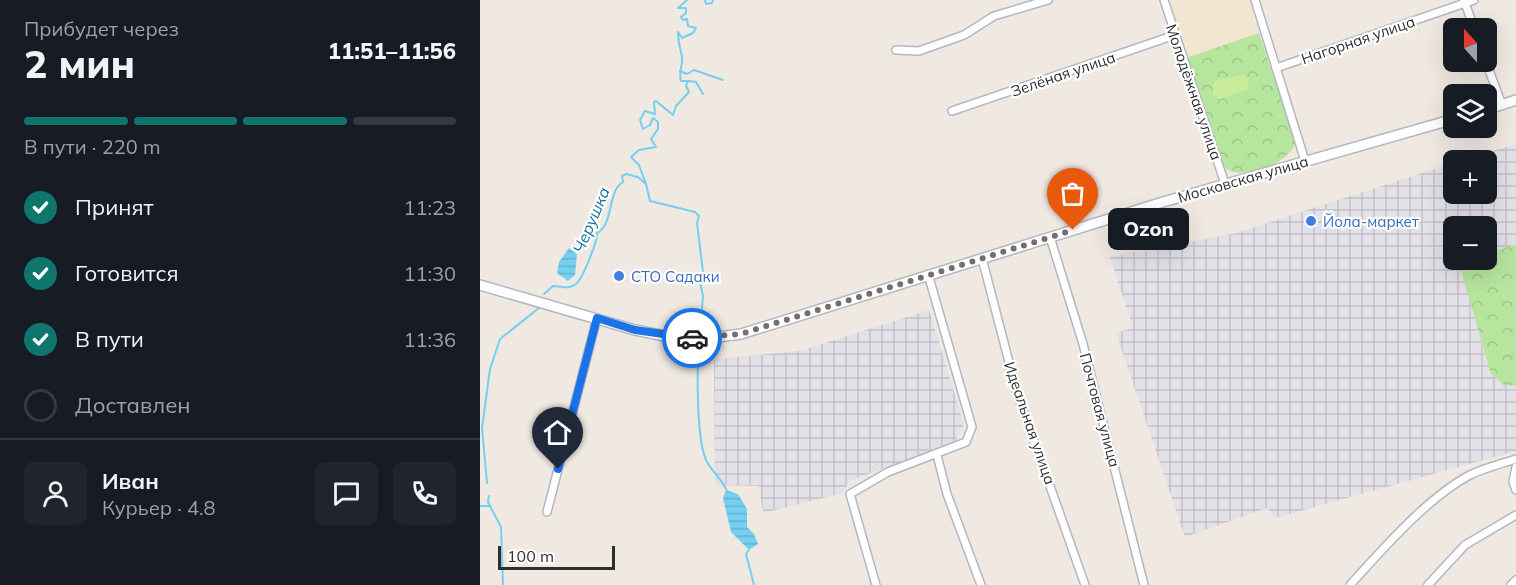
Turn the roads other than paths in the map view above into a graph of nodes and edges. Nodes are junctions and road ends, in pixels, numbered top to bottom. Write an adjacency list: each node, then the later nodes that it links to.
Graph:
1 (1048, 0): 8 (street)
2 (1164, 0): 7 (street, Молодёжная улица)
3 (1255, 0): 9 (street)
4 (1474, 0): 5 (street, Нагорная улица)
5 (1465, 2): 6 (street); 9 (street, Нагорная улица)
6 (1471, 18)
7 (1175, 35): 14 (street, Зелёная улица); 17 (street, Молодёжная улица)
8 (896, 50)
9 (1276, 68): 16 (street)
10 (1490, 72): 12 (street)
11 (1516, 100): 12 (main road)
12 (1502, 105): 13 (main road)
13 (1497, 107)
14 (952, 111)
15 (1443, 122): 16 (main road, Московская улица)
16 (1305, 161): 17 (main road, Московская улица)
17 (1225, 184): 18 (main road, Московская улица)
18 (1050, 237): 19 (main road, Московская улица); 33 (street, Почтовая улица)
19 (982, 258): 20 (main road, Московская улица); 32 (street, Идеальная улица)
20 (928, 274): 22 (main road, Московская улица); 23 (street)
21 (480, 285): 22 (main road, Московская улица)
22 (597, 318): 27 (street)
23 (937, 455): 30 (street); 31 (street)
24 (1516, 459): 34 (street)
25 (1516, 467): 26 (street)
26 (1516, 490)
27 (548, 512)
28 (1516, 515): 35 (street)
29 (1516, 580): 36 (street)
30 (876, 585)
31 (981, 585)
32 (1085, 585)
33 (1144, 585)
34 (1350, 585)
35 (1428, 585)
36 (1511, 585)

